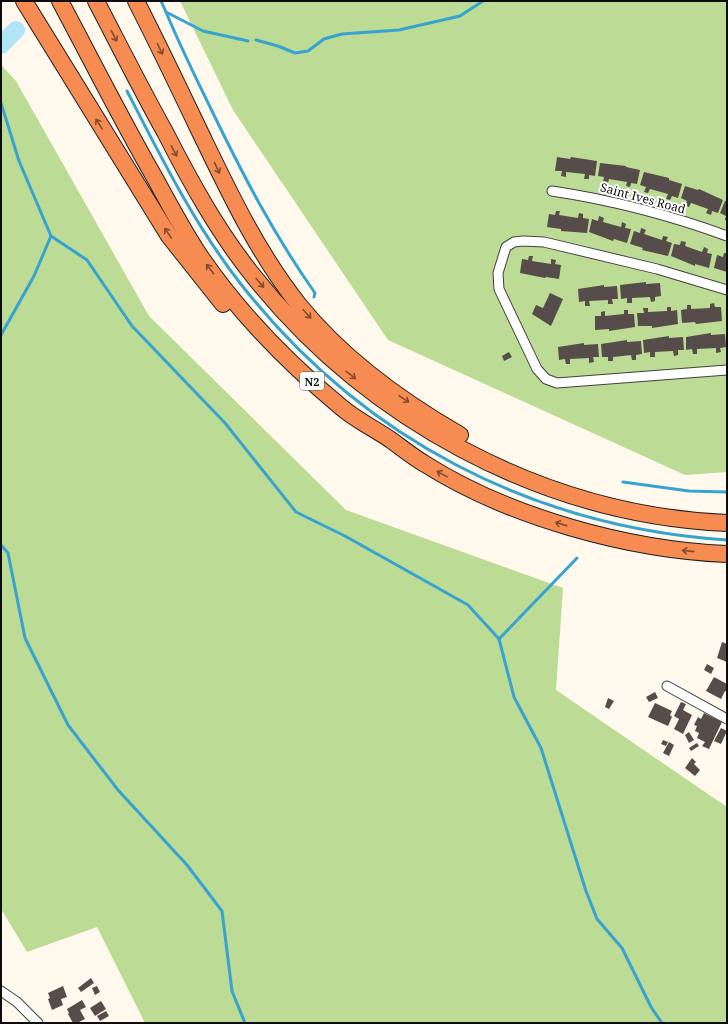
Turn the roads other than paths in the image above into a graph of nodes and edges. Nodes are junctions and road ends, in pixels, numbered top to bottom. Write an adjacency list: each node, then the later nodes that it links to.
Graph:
1 (24, 1): 9 (highway, one-way to 1)
2 (60, 1): 9 (highway, N2, one-way to 2)
3 (96, 1): 10 (highway, N2, one-way to 10)
4 (136, 1): 10 (highway, one-way to 10)
5 (552, 191): 6 (street, Saint Ives Road)
6 (727, 236)
7 (727, 290): 8 (street)
8 (727, 370)
9 (343, 408): 12 (highway, N2, one-way to 9)
10 (575, 496): 11 (highway, N2)
11 (727, 523)
12 (727, 554)
13 (667, 686): 14 (street)
14 (727, 719)
15 (1, 991): 16 (street)
16 (38, 1023)

